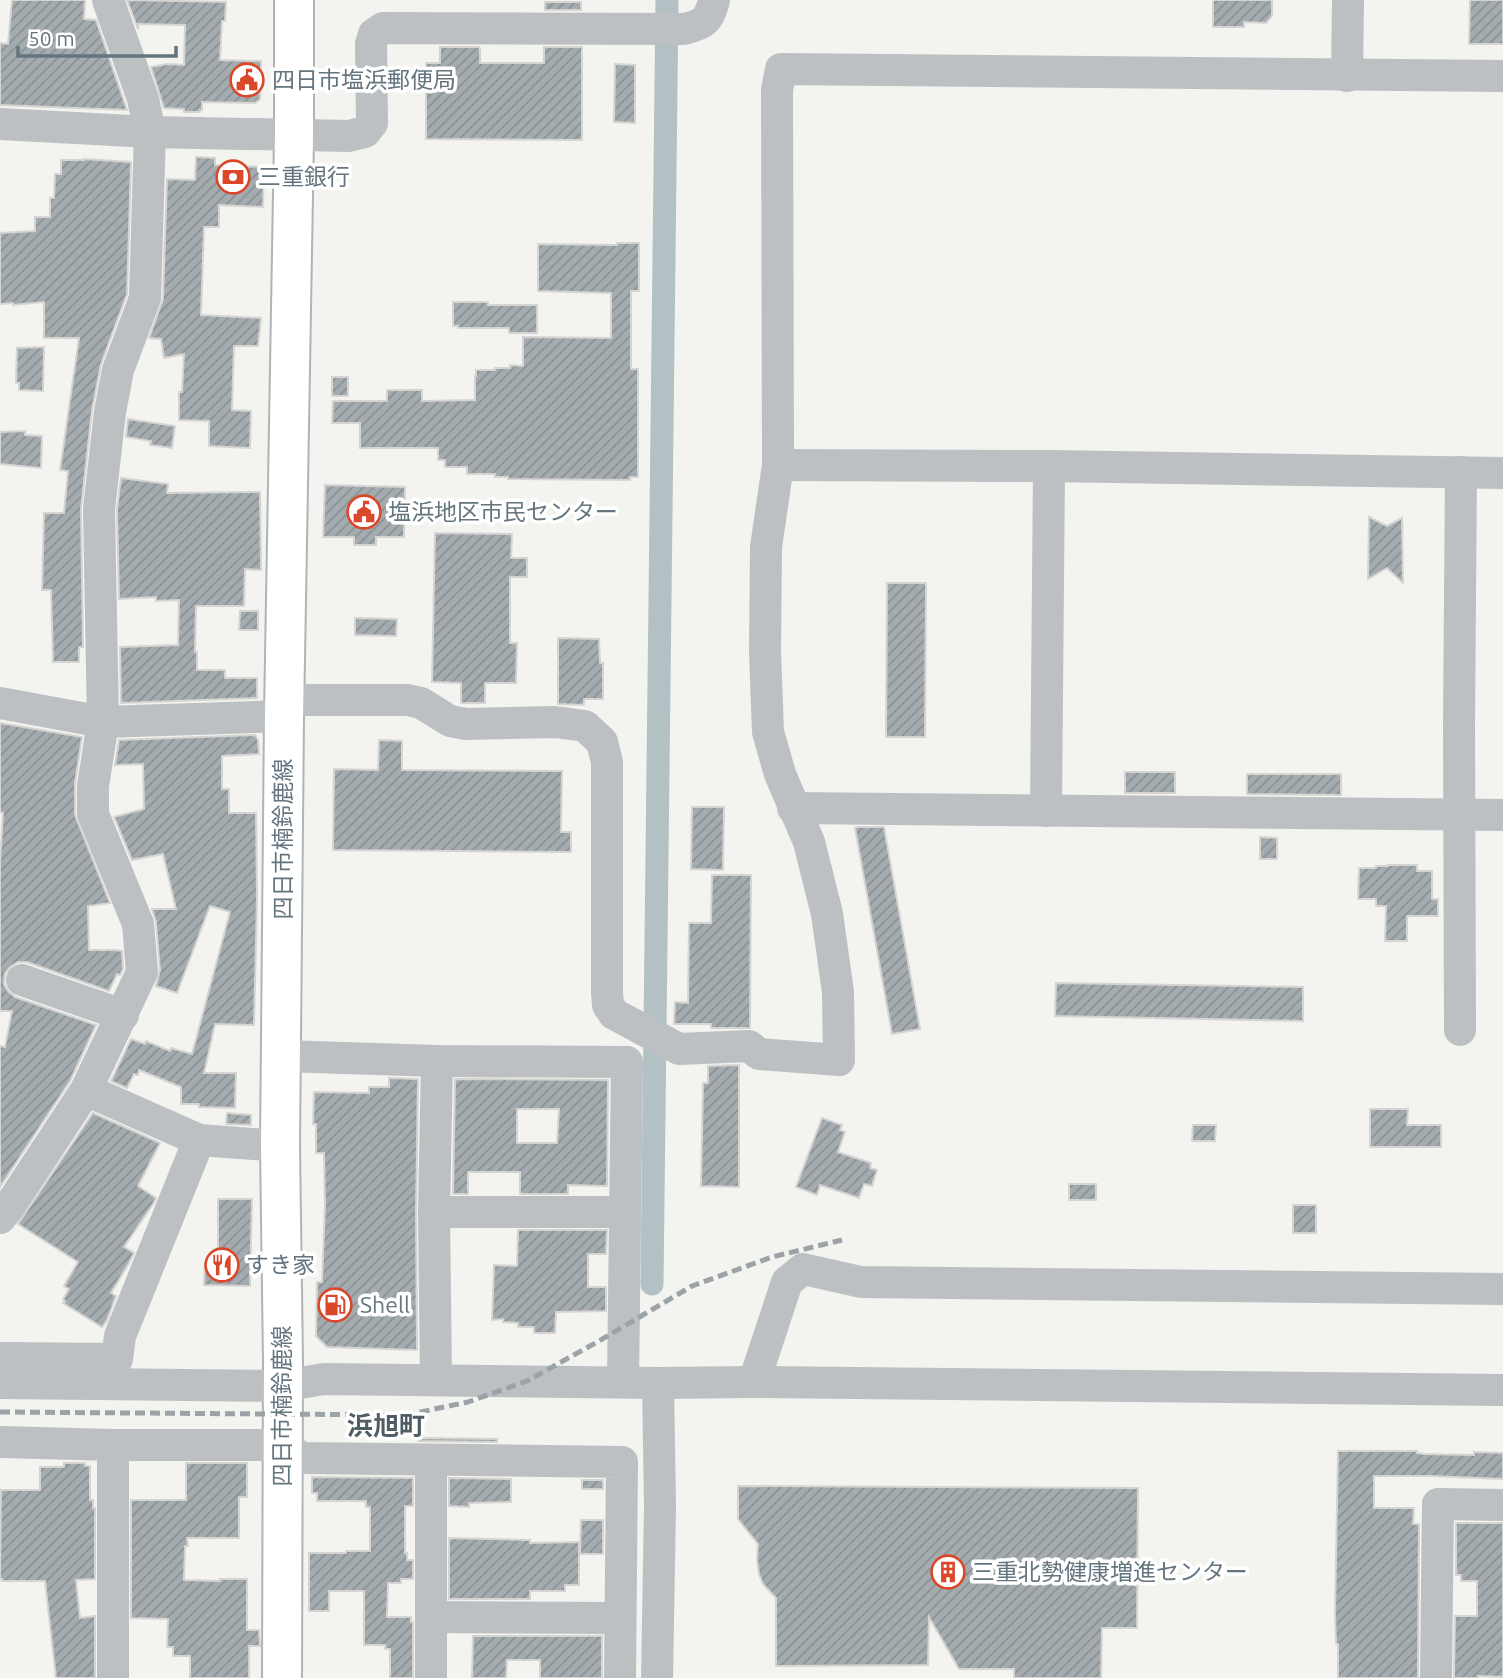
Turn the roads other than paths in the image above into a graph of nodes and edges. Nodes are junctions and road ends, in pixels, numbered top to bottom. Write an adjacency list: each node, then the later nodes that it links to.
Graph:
1 (108, 0): 8 (street)
2 (294, 0): 9 (main road, 四日市楠鈴鹿線)
3 (714, 0): 9 (street)
4 (1348, 0): 5 (street)
5 (1347, 76): 6 (street); 10 (street)
6 (1503, 76)
7 (0, 124): 8 (street)
8 (150, 132): 9 (street); 16 (street)
9 (294, 136): 15 (main road, 四日市楠鈴鹿線)
10 (778, 465): 11 (street); 17 (street)
11 (1049, 466): 12 (street); 18 (street)
12 (1461, 472): 13 (street); 19 (street)
13 (1503, 473)
14 (0, 703): 16 (street)
15 (284, 708): 16 (street); 17 (street); 24 (main road, 四日市楠鈴鹿線)
16 (103, 722): 22 (street)
17 (793, 808): 18 (street)
18 (1045, 811): 19 (street)
19 (1459, 814): 20 (street); 23 (street)
20 (1503, 814)
21 (22, 980): 22 (street)
22 (123, 1015): 26 (street)
23 (1460, 1030)
24 (282, 1056): 25 (street); 28 (main road, 四日市楠鈴鹿線)
25 (437, 1061): 29 (street); 30 (street)
26 (86, 1090): 27 (street); 31 (street)
27 (199, 1140): 28 (street); 33 (street)
28 (280, 1146): 39 (main road, 四日市楠鈴鹿線)
29 (435, 1212): 30 (street); 35 (street)
30 (625, 1212): 36 (street)
31 (0, 1218)
32 (1503, 1289): 34 (street)
33 (0, 1358)
34 (758, 1370): 38 (street); 40 (street)
35 (436, 1379): 36 (street); 39 (street)
36 (623, 1382): 38 (street)
37 (0, 1383): 39 (street)
38 (658, 1383): 52 (street)
39 (282, 1386): 43 (main road, 四日市楠鈴鹿線)
40 (1503, 1390)
41 (0, 1442): 42 (street)
42 (113, 1445): 43 (street); 48 (street)
43 (282, 1445): 44 (street); 49 (main road, 四日市楠鈴鹿線)
44 (431, 1460): 46 (street); 47 (street)
45 (1503, 1505): 53 (street)
46 (431, 1617): 47 (street); 50 (street)
47 (620, 1618): 51 (street)
48 (113, 1678)
49 (282, 1678)
50 (431, 1678)
51 (620, 1678)
52 (657, 1678)
53 (1436, 1678)

